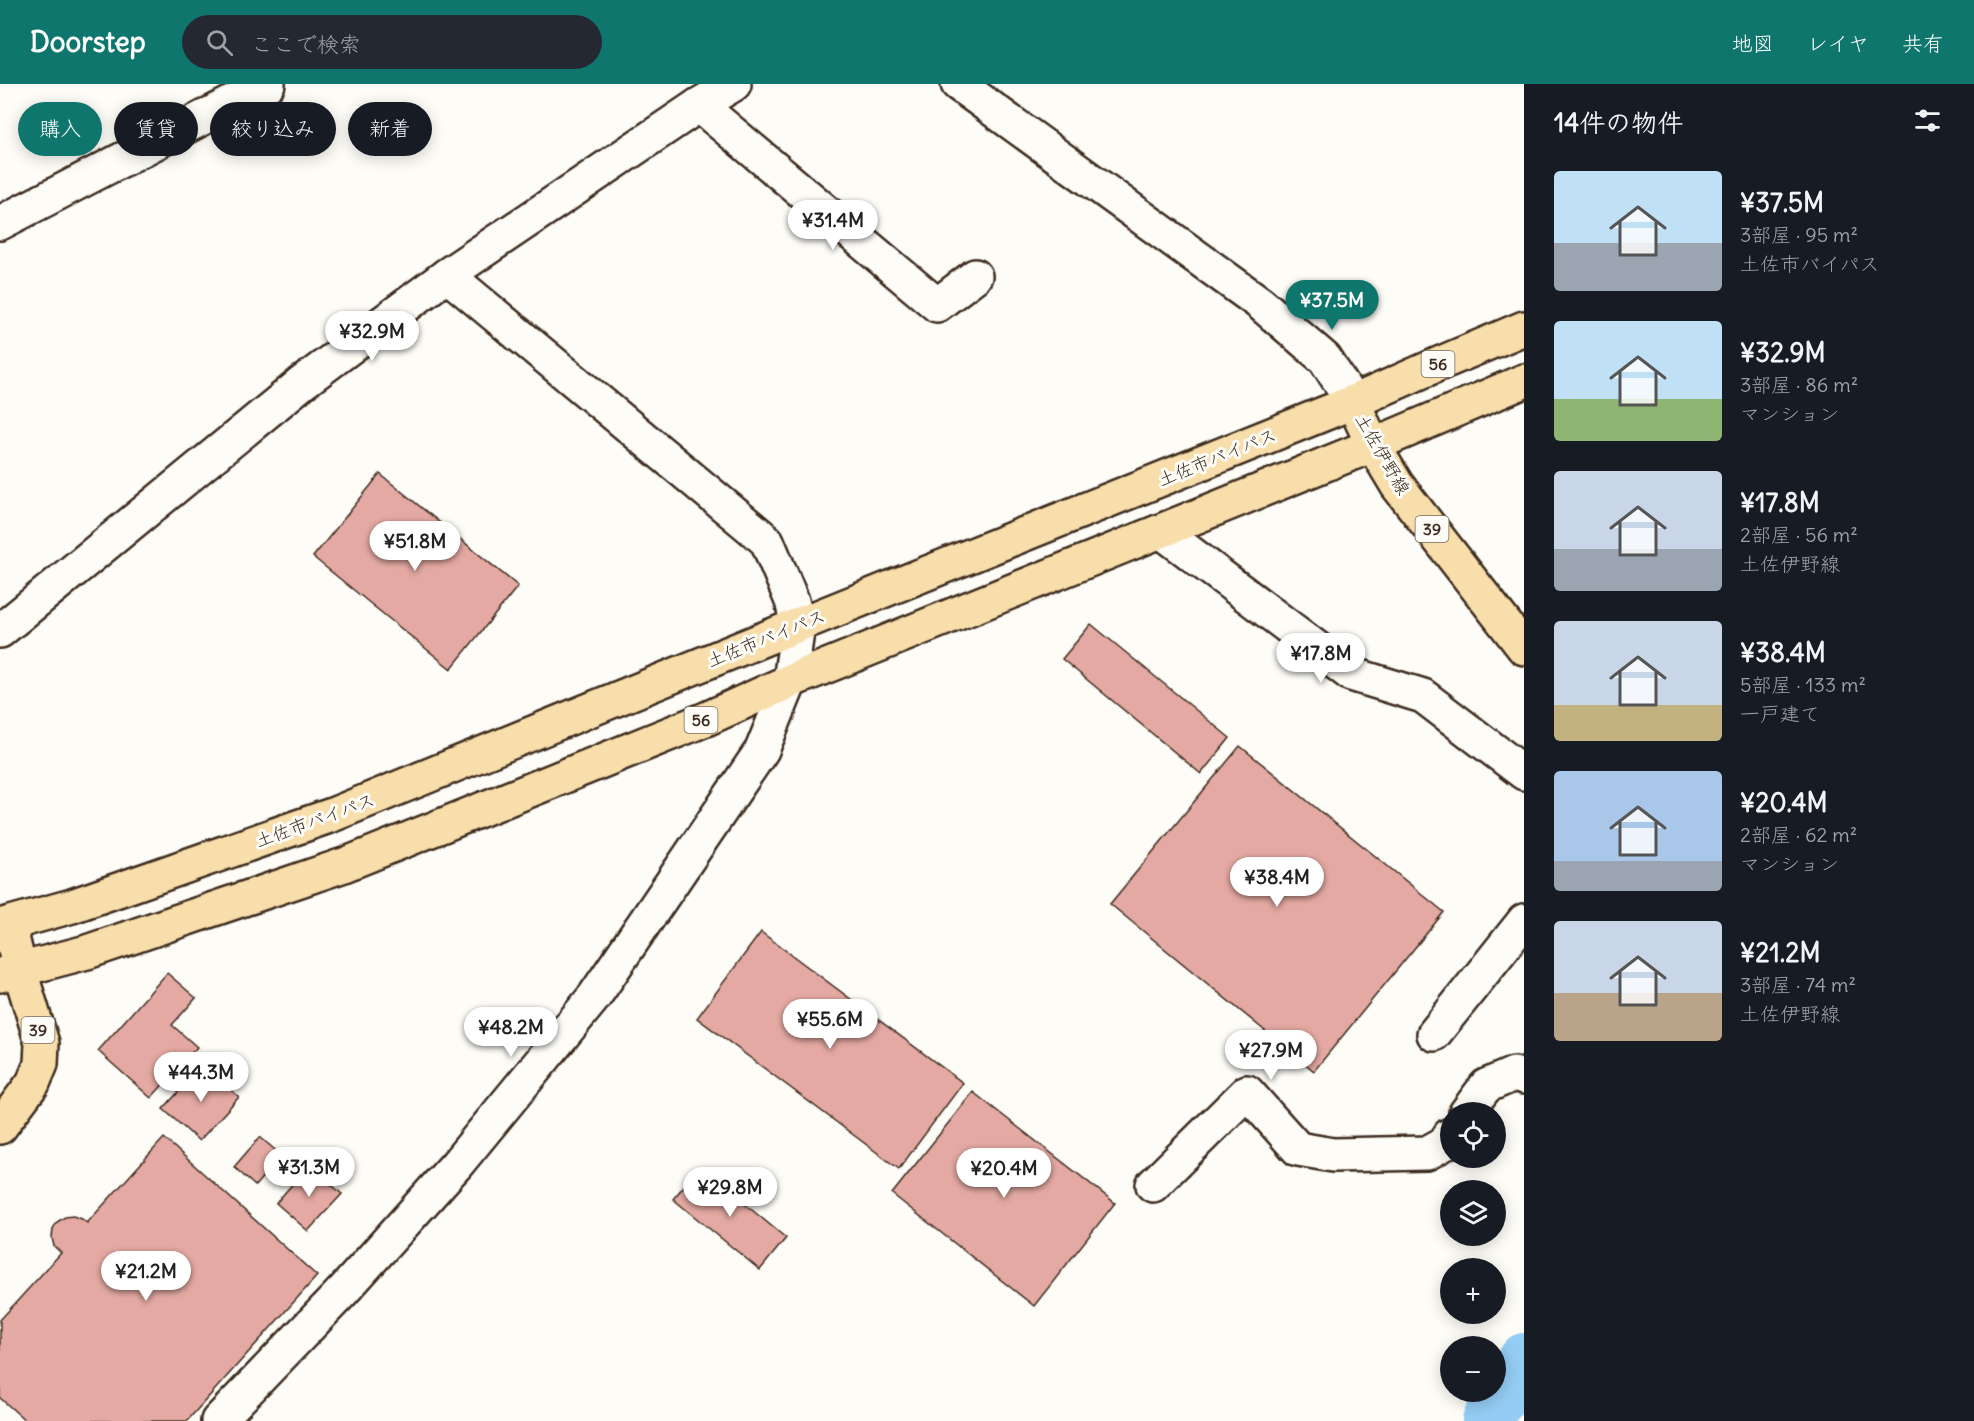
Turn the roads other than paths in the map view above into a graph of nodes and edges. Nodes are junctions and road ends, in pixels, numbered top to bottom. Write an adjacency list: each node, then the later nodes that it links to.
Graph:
1 (268, 84): 5 (street)
2 (734, 84): 4 (street)
3 (958, 84): 10 (street)
4 (699, 105): 6 (street); 7 (street)
5 (0, 223)
6 (447, 275): 13 (street); 14 (street)
7 (975, 276)
8 (1524, 328): 10 (main road, 土佐市バイパス / 56)
9 (1524, 381): 11 (main road, 56)
10 (1353, 402): 11 (main road, 土佐伊野線 / 39); 13 (main road, 土佐市バイパス / 56)
11 (1373, 445): 12 (main road, 56); 15 (main road, 土佐伊野線 / 39)
12 (1161, 531): 16 (main road, 56); 17 (street)
13 (798, 625): 16 (street); 19 (main road, 土佐市バイパス / 56)
14 (0, 631)
15 (1524, 648)
16 (790, 681): 20 (main road, 56); 27 (street)
17 (1524, 773)
18 (1524, 921): 21 (street)
19 (4, 925): 20 (main road, 39)
20 (10, 973): 24 (main road, 39)
21 (1434, 1034)
22 (1524, 1077): 23 (street)
23 (1474, 1102)
24 (0, 1127)
25 (1440, 1146): 26 (street)
26 (1153, 1185)
27 (218, 1421)

